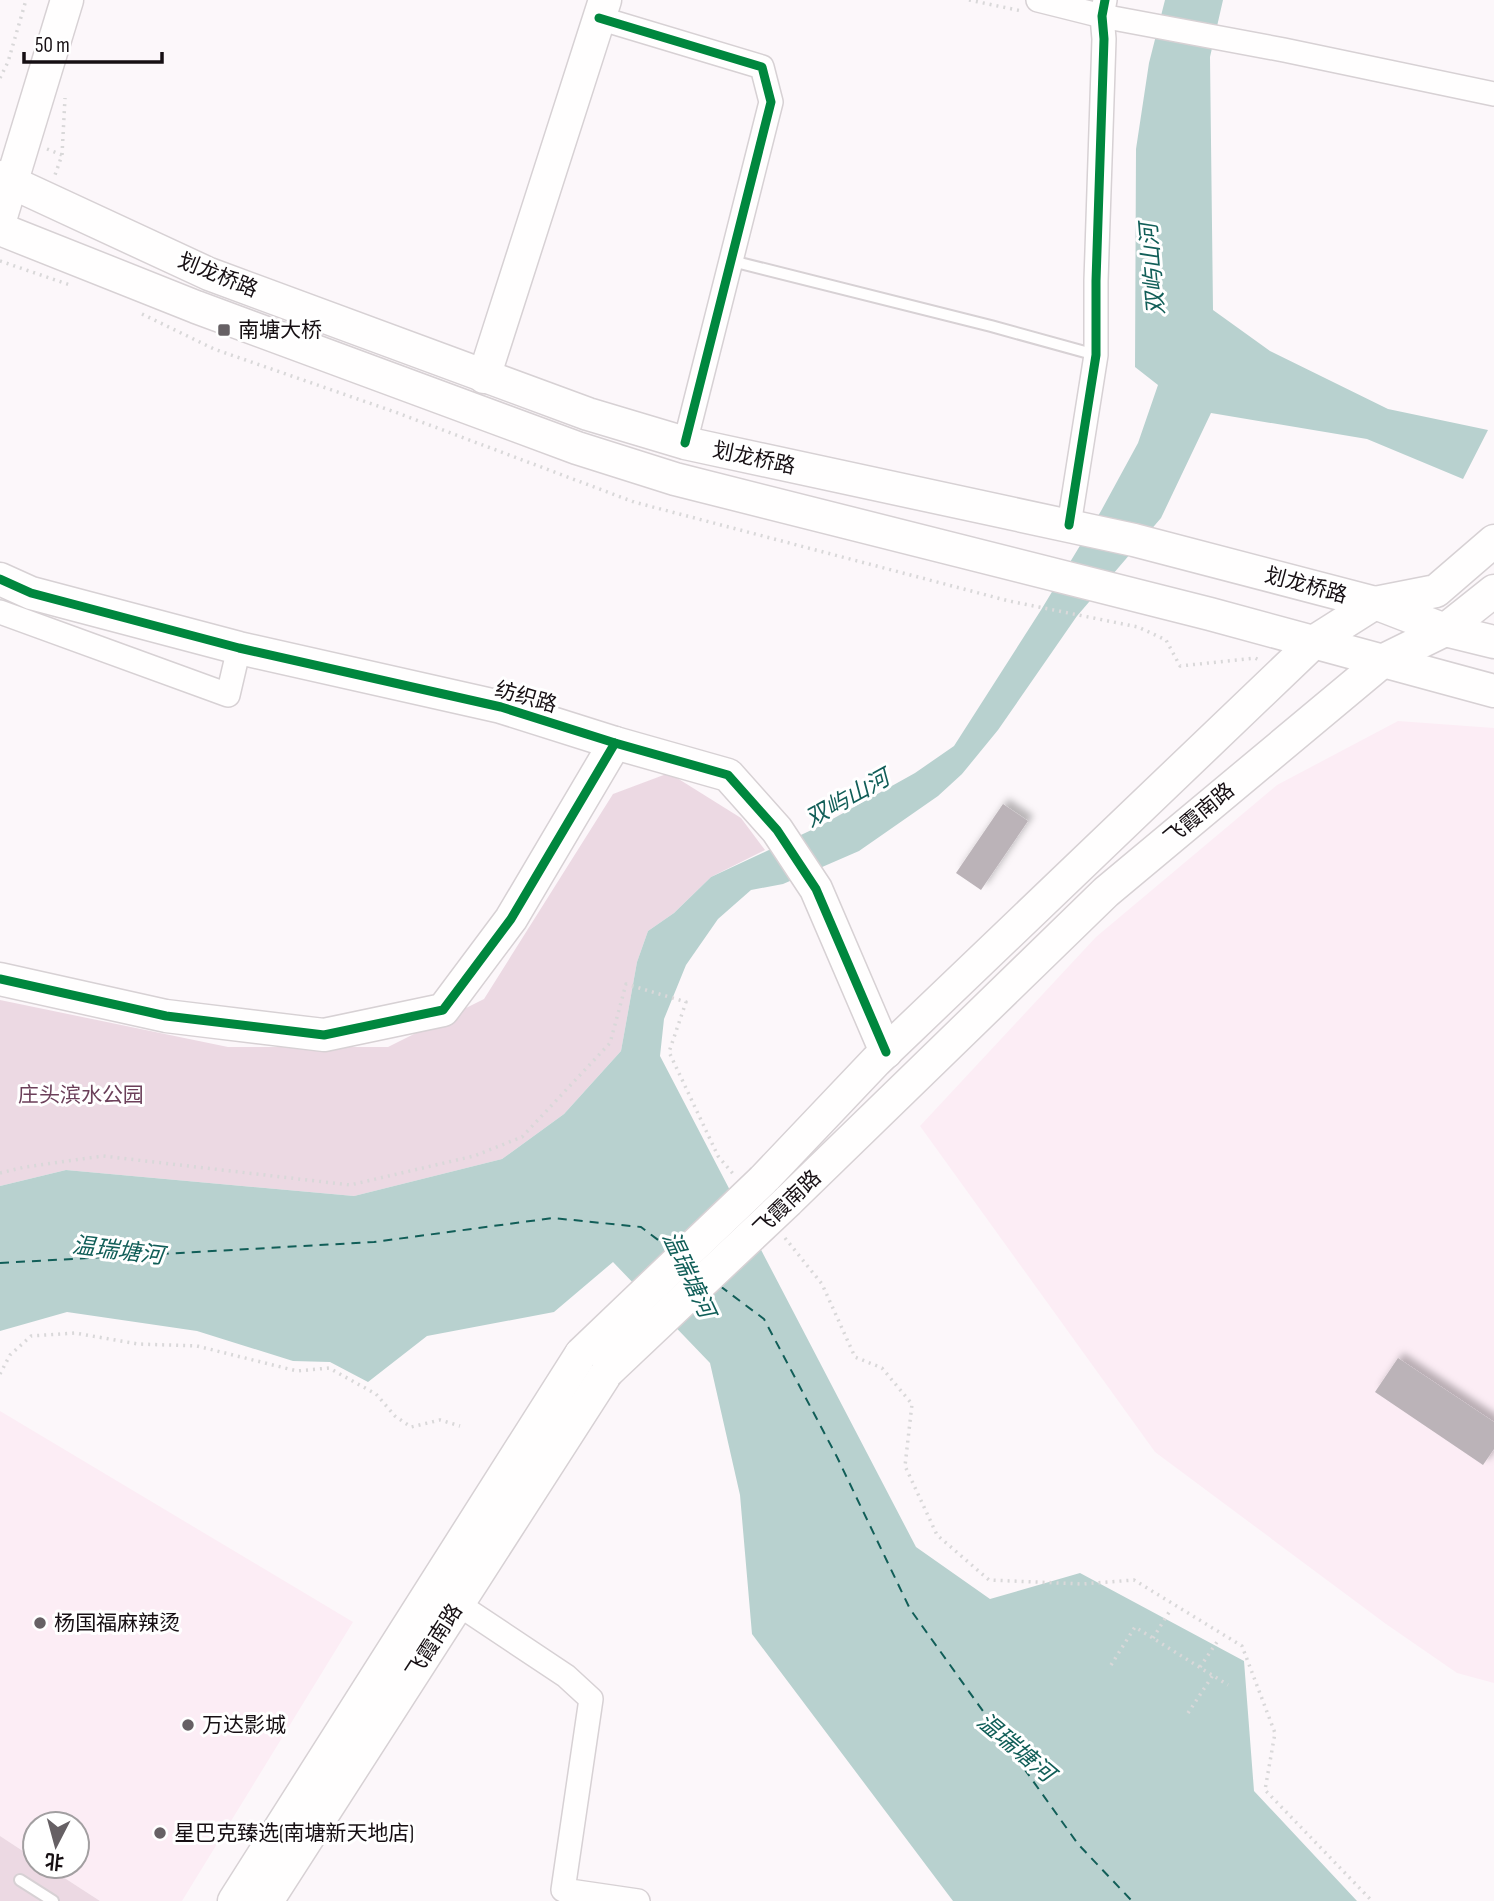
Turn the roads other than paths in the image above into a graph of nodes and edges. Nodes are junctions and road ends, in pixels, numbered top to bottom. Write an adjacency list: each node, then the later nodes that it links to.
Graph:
1 (67, 0): 6 (main road)
2 (1038, 0): 3 (street)
3 (1103, 8): 5 (street); 10 (street)
4 (602, 9): 9 (street); 11 (main road)
5 (1494, 94)
6 (6, 180): 7 (main road); 11 (main road, 划龙桥路)
7 (0, 220)
8 (0, 229): 20 (main road, 划龙桥路)
9 (732, 261): 10 (lane); 12 (street)
10 (1097, 355): 13 (street)
11 (484, 377): 12 (main road, 划龙桥路)
12 (685, 443): 13 (main road, 划龙桥路)
13 (1069, 525): 17 (main road, 划龙桥路)
14 (1494, 541): 17 (main road)
15 (0, 579): 22 (main road, 纺织路)
16 (1494, 591): 19 (main road, 飞霞南路)
17 (1376, 603): 19 (main road, 划龙桥路); 20 (main road, 飞霞南路)
18 (0, 612): 22 (street)
19 (1446, 631): 21 (main road, 划龙桥路); 23 (main road, 飞霞南路)
20 (1315, 641): 23 (main road, 划龙桥路); 27 (main road, 飞霞南路)
21 (1494, 642)
22 (239, 648): 25 (main road, 纺织路)
23 (1384, 660): 24 (main road, 划龙桥路); 28 (main road, 飞霞南路, bridge)
24 (1494, 691)
25 (615, 743): 26 (main road); 27 (main road, 纺织路)
26 (0, 979)
27 (886, 1052): 31 (main road, 飞霞南路, bridge)
28 (458, 1604): 32 (main road, 飞霞南路); 33 (street)
29 (20, 1880): 30 (lane)
30 (53, 1901)
31 (234, 1901)
32 (267, 1901)
33 (638, 1901)

